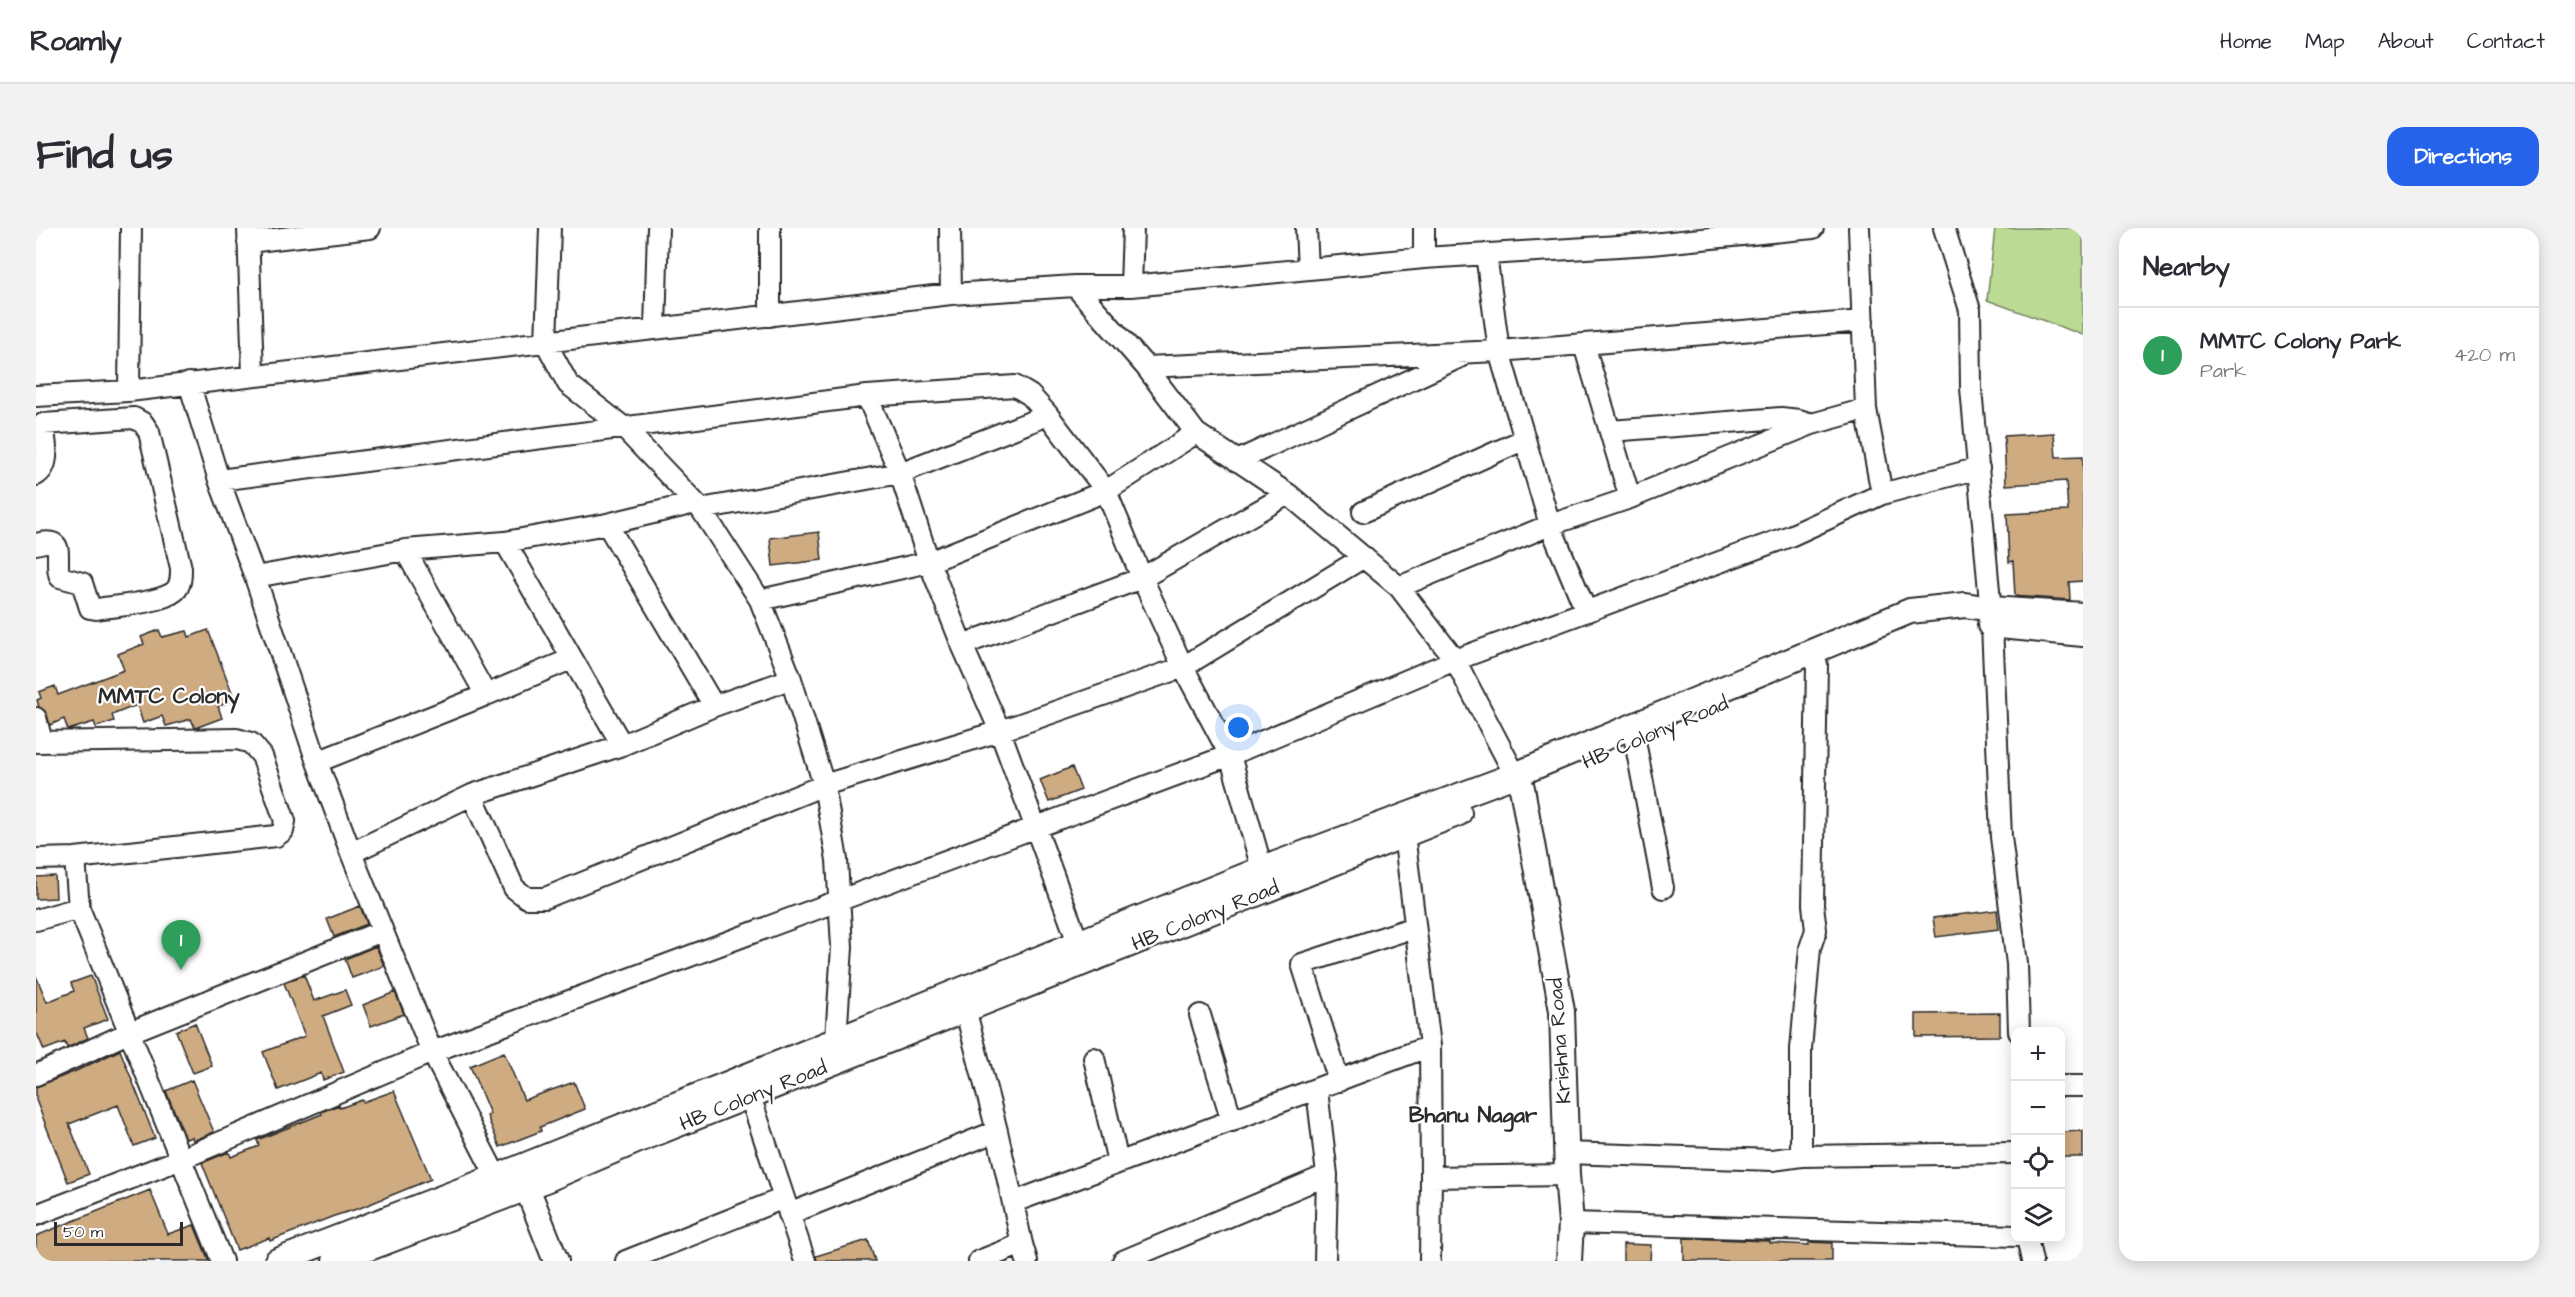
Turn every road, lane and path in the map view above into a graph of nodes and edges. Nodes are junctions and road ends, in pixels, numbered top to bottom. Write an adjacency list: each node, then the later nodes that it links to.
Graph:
1 (131, 228): 31 (street)
2 (370, 228): 13 (street)
3 (550, 228): 24 (street)
4 (658, 228): 23 (street)
5 (770, 228): 21 (street)
6 (950, 228): 20 (street)
7 (1133, 228): 19 (street)
8 (1306, 228): 17 (street)
9 (1424, 228): 16 (street)
10 (1813, 228): 14 (street)
11 (1859, 228): 22 (street)
12 (1944, 228): 43 (street)
13 (248, 235): 29 (street)
14 (1651, 236): 15 (street)
15 (1486, 254): 16 (street); 26 (street)
16 (1424, 258): 17 (street)
17 (1308, 269): 19 (street)
18 (1075, 286): 19 (street); 20 (street); 28 (street)
19 (1131, 286)
20 (951, 294): 21 (street)
21 (770, 316): 23 (street)
22 (1863, 321): 25 (street); 34 (street)
23 (654, 329): 24 (street)
24 (546, 343): 29 (street); 38 (street)
25 (1584, 345): 26 (street); 39 (street)
26 (1499, 351): 27 (street); 41 (street)
27 (1470, 352): 28 (street); 42 (street)
28 (1146, 368): 40 (street)
29 (253, 375): 30 (street)
30 (189, 383): 31 (street); 46 (street)
31 (129, 391): 32 (street)
32 (39, 395): 36 (street)
33 (867, 396): 35 (street); 38 (street); 44 (street)
34 (1866, 409): 37 (street); 49 (street)
35 (1048, 415): 44 (street); 47 (street)
36 (44, 424): 45 (street); 56 (street)
37 (1812, 424): 39 (street); 50 (street)
38 (622, 426): 46 (street); 51 (street)
39 (1610, 431): 50 (street)
40 (1196, 433): 42 (street); 47 (street)
41 (1525, 439): 52 (street); 54 (street)
42 (1237, 461): 48 (street)
43 (1979, 468): 49 (street); 66 (street)
44 (900, 473): 51 (street); 59 (street)
45 (36, 475)
46 (219, 480): 60 (street)
47 (1106, 491): 59 (street); 61 (street)
48 (1288, 494): 58 (street); 61 (street)
49 (1882, 494): 64 (street)
50 (1630, 498): 54 (street)
51 (698, 507): 53 (street); 63 (street)
52 (1363, 512)
53 (607, 524): 55 (street); 75 (street)
54 (1550, 525): 62 (street); 64 (street)
55 (505, 542): 57 (street); 69 (street)
56 (36, 544)
57 (405, 550): 60 (street); 74 (street)
58 (1364, 557): 62 (street); 72 (street)
59 (929, 562): 63 (street); 68 (street)
60 (255, 577): 82 (street)
61 (1142, 578): 68 (street); 72 (street)
62 (1400, 586): 70 (street)
63 (760, 600): 73 (street)
64 (1586, 611): 70 (street)
65 (2083, 615): 66 (street)
66 (1991, 617): 67 (street, HB Colony Road); 71 (street, HB Colony Road); 83 (street); 101 (street)
67 (2083, 634)
68 (962, 645): 77 (street)
69 (571, 659): 74 (street); 80 (street)
70 (1455, 660): 81 (street); 83 (street)
71 (1817, 664): 78 (street, HB Colony Road); 116 (street)
72 (1183, 667): 77 (street); 81 (street)
73 (791, 679): 75 (street); 84 (street)
74 (486, 695): 82 (street)
75 (714, 706): 80 (street)
76 (36, 718): 79 (street)
77 (1000, 731): 84 (street); 86 (street)
78 (1635, 741): 83 (street, HB Colony Road); 92 (street)
79 (39, 742): 89 (street)
80 (622, 745): 85 (street)
81 (1230, 755): 86 (street); 91 (street)
82 (317, 762): 88 (street)
83 (1519, 781): 87 (street, HB Colony Road); 91 (street); 119 (street, Krishna Road)
84 (824, 785): 85 (street); 93 (street)
85 (472, 795): 88 (street)
86 (1036, 828): 93 (street); 98 (street)
87 (1404, 834): 96 (street); 98 (street, HB Colony Road)
88 (351, 852): 97 (street)
89 (75, 858): 90 (street); 94 (street)
90 (36, 859)
91 (1262, 868): 98 (street)
92 (1663, 888)
93 (839, 902): 103 (street); 105 (street)
94 (80, 908): 95 (street); 102 (street)
95 (36, 920)
96 (1415, 927): 104 (street); 108 (street)
97 (382, 931): 102 (street); 105 (street)
98 (1082, 953): 99 (street, HB Colony Road)
99 (963, 1000): 103 (street); 112 (street, HB Colony Road); 114 (street)
100 (1200, 1015): 113 (street)
101 (2019, 1027)
102 (128, 1033): 107 (street); 117 (street)
103 (836, 1039): 122 (street)
104 (1430, 1046): 108 (street); 121 (street)
105 (432, 1052): 117 (street); 122 (street)
106 (1094, 1058): 118 (street)
107 (36, 1075)
108 (1338, 1081): 111 (street)
109 (2065, 1086): 110 (street)
110 (2083, 1086)
111 (1317, 1090): 113 (street); 120 (street)
112 (750, 1096): 122 (street, HB Colony Road); 124 (street)
113 (1232, 1121): 118 (street)
114 (998, 1131): 123 (street); 124 (street)
115 (2011, 1153): 116 (street)
116 (1801, 1156): 119 (street)
117 (181, 1159): 125 (street); 131 (street)
118 (1118, 1162): 123 (street)
119 (1566, 1164): 121 (street); 126 (street, Krishna Road)
120 (1327, 1175): 137 (street); 138 (street)
121 (1431, 1178): 139 (street)
122 (510, 1187): 130 (street, HB Colony Road); 132 (street); 133 (street)
123 (1014, 1202): 129 (street)
124 (787, 1206): 134 (street); 135 (street)
125 (36, 1215)
126 (1571, 1223): 127 (street); 140 (street, Krishna Road)
127 (2011, 1236)
128 (2028, 1243): 141 (street)
129 (1025, 1253): 136 (street)
130 (340, 1260)
131 (222, 1261)
132 (277, 1261)
133 (556, 1261)
134 (626, 1261)
135 (805, 1261)
136 (979, 1261)
137 (1122, 1261)
138 (1325, 1261)
139 (1430, 1261)
140 (1569, 1261)
141 (2032, 1261)

